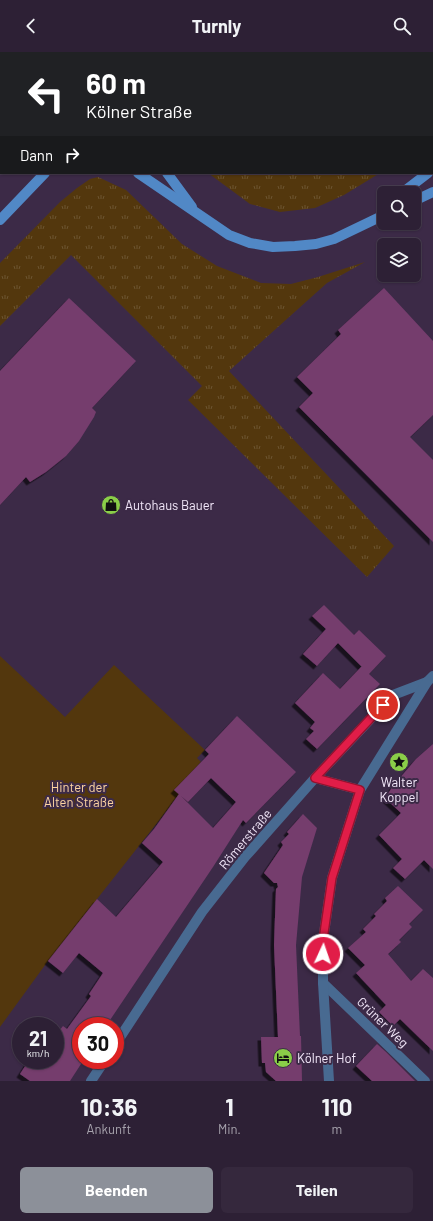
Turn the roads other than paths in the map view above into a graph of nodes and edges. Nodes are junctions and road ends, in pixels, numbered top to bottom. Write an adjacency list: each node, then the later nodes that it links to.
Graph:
1 (44, 174): 11 (main road)
2 (139, 174): 9 (main road)
3 (168, 174): 9 (main road)
4 (427, 174): 5 (main road)
5 (411, 186)
6 (433, 192): 7 (main road)
7 (421, 198)
8 (377, 212): 12 (main road)
9 (196, 213): 12 (main road)
10 (377, 218): 12 (main road)
11 (0, 220)
12 (356, 228)
13 (430, 679): 14 (street, Römerstraße); 15 (street)
14 (315, 778): 15 (street); 17 (street, Römerstraße)
15 (360, 790): 16 (street)
16 (323, 983): 20 (street); 21 (street, Grüner Weg)
17 (124, 1031)
18 (99, 1069): 19 (street)
19 (91, 1081)
20 (329, 1081)
21 (425, 1081)

